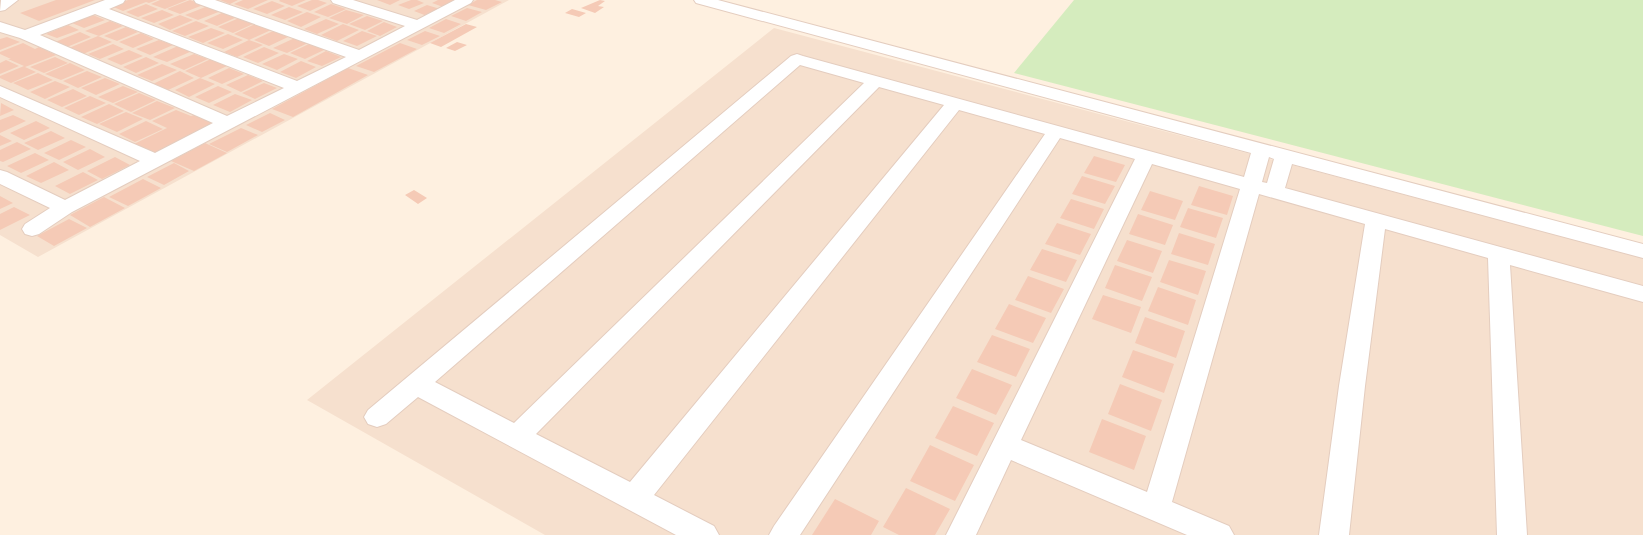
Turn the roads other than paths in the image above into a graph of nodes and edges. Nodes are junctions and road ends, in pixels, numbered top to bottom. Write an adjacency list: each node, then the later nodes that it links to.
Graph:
1 (11, 0): 7 (street)
2 (118, 0): 8 (street)
3 (201, 0): 12 (street)
4 (338, 0): 9 (street)
5 (466, 0): 9 (street)
6 (701, 0): 19 (street)
7 (0, 7)
8 (96, 9): 11 (street); 14 (street)
9 (417, 25): 12 (street)
10 (0, 27): 11 (street)
11 (26, 35): 17 (street)
12 (360, 56): 14 (street)
13 (875, 81): 16 (street); 32 (street); 34 (street)
14 (298, 88): 17 (street)
15 (0, 91): 22 (street)
16 (955, 103): 18 (street); 36 (street)
17 (227, 123): 22 (street)
18 (1056, 131): 21 (street); 39 (street)
19 (1262, 148): 20 (street); 24 (street)
20 (1285, 155): 25 (street); 29 (street)
21 (1146, 156): 24 (street); 35 (street)
22 (156, 161): 26 (street)
23 (0, 176): 26 (street)
24 (1251, 185): 25 (street); 37 (street)
25 (1274, 192): 27 (street)
26 (65, 208): 28 (street)
27 (1376, 220): 30 (street); 42 (street)
28 (32, 228)
29 (1643, 251)
30 (1499, 254): 31 (street); 43 (street)
31 (1643, 294)
32 (416, 384): 33 (street); 34 (street)
33 (377, 417)
34 (517, 437): 36 (street)
35 (1004, 445): 37 (street); 40 (street)
36 (634, 498): 38 (street)
37 (1156, 509): 41 (street)
38 (704, 535)
39 (784, 535)
40 (961, 535)
41 (1219, 535)
42 (1334, 535)
43 (1512, 535)

